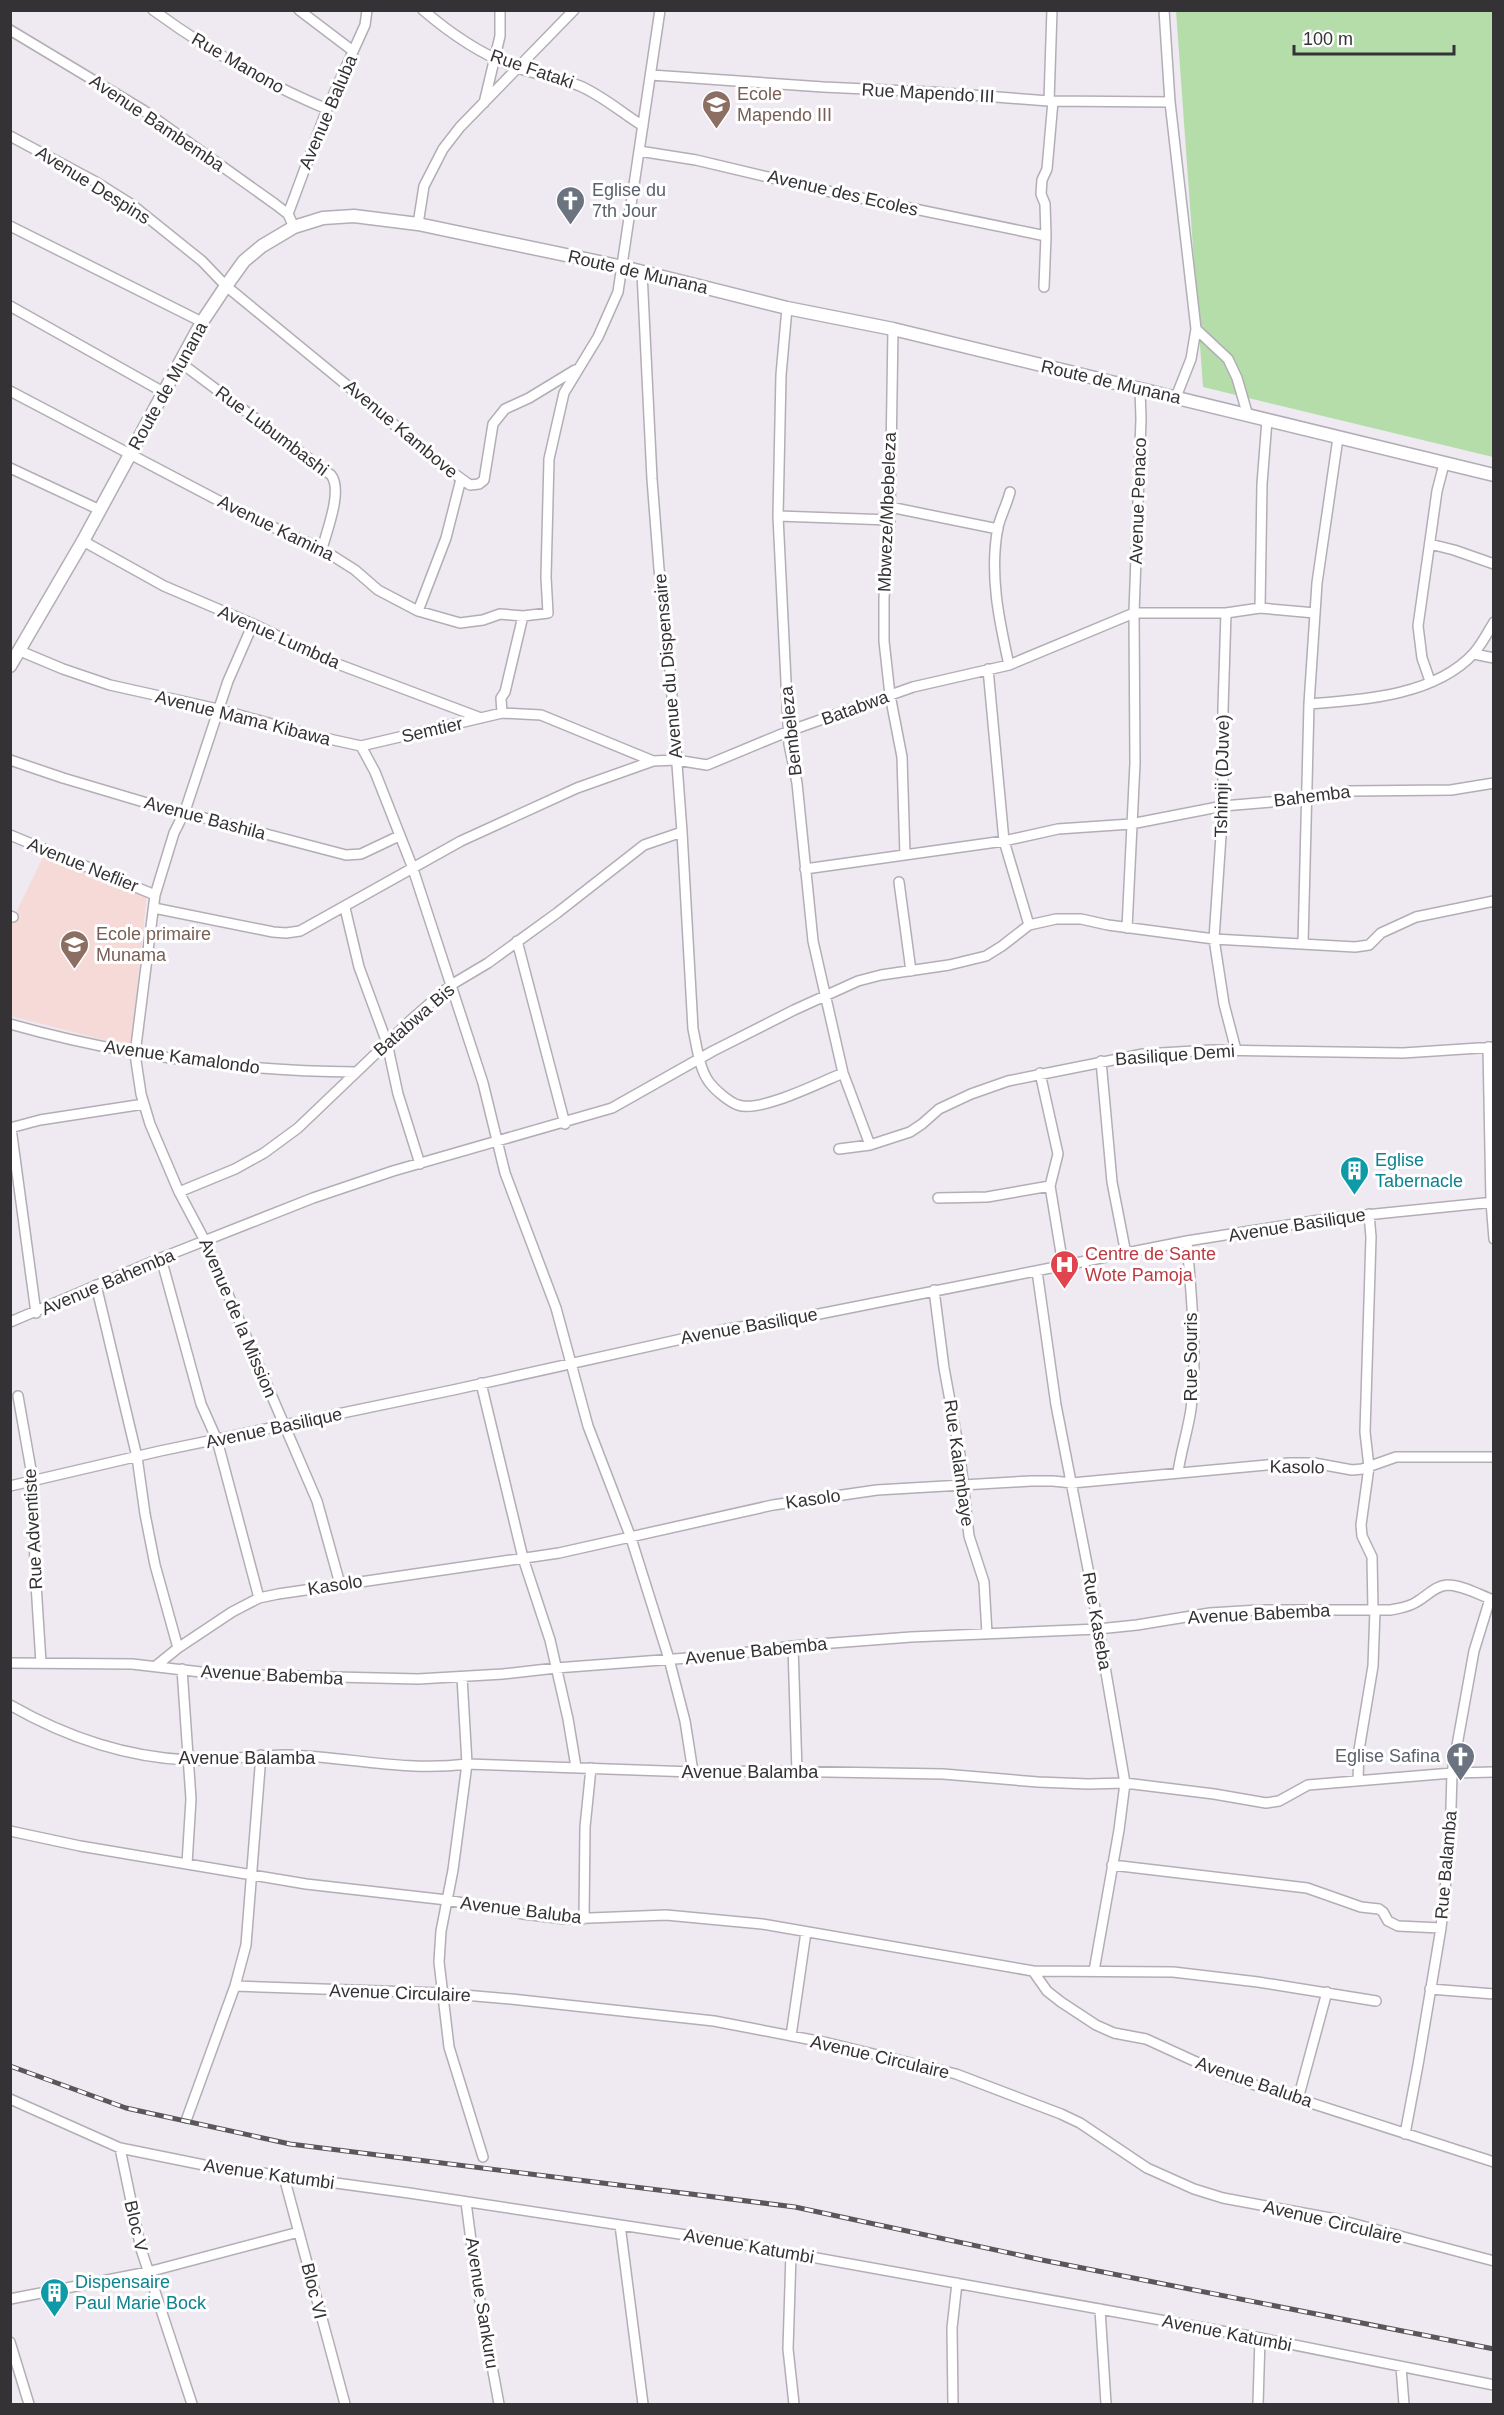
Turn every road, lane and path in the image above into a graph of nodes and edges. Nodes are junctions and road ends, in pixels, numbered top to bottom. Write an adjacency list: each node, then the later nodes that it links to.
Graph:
1 (153, 10): 18 (street, Rue Manono)
2 (299, 10): 11 (street)
3 (367, 10): 11 (street, Avenue Baluba)
4 (423, 10): 12 (street, Rue Fataki)
5 (500, 10): 12 (street)
6 (574, 10): 13 (street)
7 (660, 10): 14 (street)
8 (1052, 10): 15 (street)
9 (1164, 10): 16 (street)
10 (10, 30): 22 (street, Avenue Bambemba)
11 (353, 51): 18 (street, Avenue Baluba)
12 (496, 59): 13 (street, Rue Fataki); 17 (street)
13 (518, 68): 17 (street); 19 (street, Rue Fataki)
14 (651, 75): 15 (street, Rue Mapendo III); 19 (street)
15 (1051, 101): 16 (street, Rue Mapendo III); 26 (street)
16 (1170, 102): 34 (street)
17 (483, 105): 23 (street)
18 (327, 109): 22 (street, Avenue Baluba)
19 (643, 126): 21 (street)
20 (10, 136): 29 (street, Avenue Despins)
21 (639, 151): 26 (street, Avenue des Ecoles); 27 (street)
22 (288, 214): 25 (street, Avenue Bambemba)
23 (418, 224): 25 (main road, Route de Munana); 27 (main road, Route de Munana)
24 (10, 226): 33 (street)
25 (294, 226): 29 (main road, Route de Munana)
26 (1046, 236): 30 (street)
27 (623, 267): 28 (main road, Route de Munana); 37 (street)
28 (642, 272): 32 (main road, Route de Munana); 83 (street, Avenue du Dispensaire)
29 (226, 286): 33 (main road, Route de Munana); 49 (street, Avenue Kambove)
30 (1044, 287)
31 (10, 306): 40 (street)
32 (787, 308): 35 (main road, Route de Munana); 53 (street, Bembeleza)
33 (202, 322): 36 (main road, Route de Munana)
34 (1196, 328): 41 (street); 42 (street)
35 (893, 329): 38 (main road, Route de Munana); 51 (street, Mbweze/Mbebeleza)
36 (181, 363): 40 (main road, Route de Munana); 58 (street, Rue Lubumbashi)
37 (577, 369): 49 (street, Avenue Kambove); 65 (street, Avenue Kamina)
38 (1140, 389): 41 (main road, Route de Munana); 62 (street, Avenue Penaco)
39 (10, 391): 45 (street, Avenue Kamina)
40 (165, 393): 45 (main road, Route de Munana)
41 (1176, 398): 42 (main road, Route de Munana)
42 (1248, 416): 43 (main road, Route de Munana)
43 (1267, 420): 44 (main road, Route de Munana); 60 (street)
44 (1338, 438): 46 (main road, Route de Munana); 64 (street)
45 (130, 455): 52 (main road, Route de Munana); 58 (street, Avenue Kamina)
46 (1444, 464): 48 (main road, Route de Munana); 57 (street)
47 (10, 468): 52 (street)
48 (1494, 475)
49 (461, 479): 61 (street)
50 (1010, 492): 55 (street)
51 (890, 507): 54 (street, Mbweze/Mbebeleza); 55 (street)
52 (100, 510): 56 (main road, Route de Munana)
53 (778, 516): 54 (street); 80 (street, Bembeleza)
54 (890, 520): 75 (street, Mbweze/Mbebeleza)
55 (998, 530): 71 (street)
56 (83, 541): 67 (street, Avenue Lumbda); 68 (main road, Route de Munana)
57 (1430, 544): 59 (street); 74 (street)
58 (322, 549): 61 (street, Avenue Kamina)
59 (1494, 564)
60 (1260, 608): 63 (street, Batabwa); 64 (street, Batabwa)
61 (418, 611): 65 (street, Avenue Kamina)
62 (1134, 613): 63 (street, Batabwa); 71 (street, Batabwa); 89 (street, Avenue Penaco)
63 (1226, 613): 87 (street, Tshimji (DJuve))
64 (1315, 613): 76 (street)
65 (523, 615): 78 (street)
66 (1494, 622): 69 (street)
67 (253, 624): 77 (street); 79 (street, Avenue Lumbda)
68 (20, 651): 72 (main road, Route de Munana); 77 (street, Avenue Mama Kibawa)
69 (1474, 654): 70 (street); 74 (street)
70 (1494, 658)
71 (1009, 665): 73 (street, Batabwa)
72 (10, 666)
73 (988, 669): 75 (street, Batabwa); 93 (street)
74 (1430, 681): 76 (street)
75 (890, 695): 80 (street, Batabwa); 94 (street, Mbweze/Mbebeleza)
76 (1309, 704): 86 (street)
77 (218, 709): 81 (street, Avenue Mama Kibawa); 88 (street)
78 (502, 713): 79 (street, Semtier); 84 (street, Semtier)
79 (481, 718): 81 (street, Semtier)
80 (789, 732): 83 (street, Batabwa); 96 (street, Bembeleza)
81 (361, 747): 92 (street)
82 (10, 760): 88 (street, Avenue Bashila)
83 (676, 760): 84 (street, Batabwa); 90 (street, Avenue du Dispensaire)
84 (653, 761): 95 (street, Batabwa)
85 (1494, 783): 86 (street, Bahemba)
86 (1306, 799): 87 (street, Bahemba); 106 (street)
87 (1223, 806): 89 (street, Bahemba); 104 (street, Tshimji (DJuve))
88 (185, 811): 92 (street, Avenue Bashila); 98 (street)
89 (1131, 824): 93 (street, Bahemba); 103 (street, Avenue Penaco)
90 (682, 832): 105 (street, Batabwa Bis); 115 (street, Avenue du Dispensaire)
91 (10, 835): 98 (street, Avenue Neflier)
92 (399, 836): 95 (street)
93 (1004, 841): 94 (street, Bahemba); 102 (street)
94 (904, 855): 96 (street, Bahemba)
95 (412, 866): 101 (street, Batabwa); 108 (street)
96 (805, 869): 109 (street, Bembeleza)
97 (899, 882): 107 (street)
98 (155, 895): 100 (street)
99 (1494, 901): 106 (street)
100 (154, 908): 101 (street, Batabwa); 114 (street, Avenue de la Mission)
101 (345, 908): 111 (street)
102 (1029, 925): 103 (street); 107 (street, Avenue Bahemba)
103 (1127, 928): 104 (street)
104 (1214, 939): 106 (street); 113 (street, Tshimji (DJuve))
105 (517, 941): 108 (street, Batabwa Bis); 121 (street)
106 (1303, 944)
107 (911, 971): 109 (street, Avenue Bahemba)
108 (451, 985): 111 (street, Batabwa Bis); 123 (street)
109 (827, 997): 115 (street, Avenue Bahemba); 118 (street, Bembeleza)
110 (10, 1024): 114 (street, Avenue Kamalondo)
111 (387, 1043): 117 (street, Batabwa Bis); 126 (street)
112 (1491, 1047): 113 (street, Basilique Demi); 130 (street)
113 (1236, 1050): 116 (street, Basilique Demi)
114 (135, 1054): 117 (street, Avenue Kamalondo); 120 (street, Avenue de la Mission)
115 (699, 1059): 118 (street, Avenue du Dispensaire); 121 (street, Avenue Bahemba)
116 (1101, 1061): 119 (street, Basilique Demi); 135 (street)
117 (356, 1072): 128 (street, Batabwa Bis)
118 (843, 1073): 124 (street, Bembeleza)
119 (1040, 1073): 124 (street, Basilique Demi); 127 (street)
120 (144, 1104): 122 (street); 128 (street, Avenue de la Mission)
121 (565, 1124): 123 (street, Avenue Bahemba)
122 (11, 1128): 141 (street)
123 (496, 1141): 126 (street, Avenue Bahemba); 143 (street)
124 (870, 1145): 125 (street, Basilique Demi)
125 (839, 1149)
126 (420, 1164): 133 (street, Avenue Bahemba)
127 (1050, 1186): 129 (street); 137 (street)
128 (179, 1192): 133 (street, Avenue de la Mission)
129 (938, 1198)
130 (1492, 1202): 131 (street, Avenue Basilique); 132 (street)
131 (1369, 1214): 134 (street, Avenue Basilique); 150 (street)
132 (1494, 1239)
133 (206, 1241): 136 (street, Avenue Bahemba); 146 (street, Avenue de la Mission)
134 (1186, 1242): 135 (street, Avenue Basilique); 151 (street, Rue Souris)
135 (1126, 1254): 137 (street, Avenue Basilique)
136 (161, 1258): 139 (street, Avenue Bahemba); 147 (street)
137 (1063, 1266): 138 (street, Avenue Basilique)
138 (1037, 1271): 140 (street, Avenue Basilique); 153 (street, Rue Kaseba)
139 (96, 1285): 141 (street, Avenue Bahemba); 148 (street)
140 (934, 1290): 143 (street, Avenue Basilique); 154 (street, Rue Kalambaye)
141 (36, 1312): 142 (street, Avenue Bahemba)
142 (10, 1322)
143 (572, 1364): 144 (street, Avenue Basilique); 156 (street)
144 (481, 1383): 146 (street, Avenue Basilique); 157 (street)
145 (18, 1396): 152 (street, Rue Adventiste)
146 (285, 1425): 147 (street, Avenue Basilique); 158 (street, Avenue de la Mission)
147 (218, 1440): 148 (street, Avenue Basilique); 159 (street)
148 (137, 1457): 152 (street, Avenue Basilique); 165 (street)
149 (1494, 1457): 150 (street, Kasolo)
150 (1370, 1467): 151 (street, Kasolo); 161 (street)
151 (1178, 1472): 153 (street, Kasolo)
152 (33, 1481): 155 (street, Avenue Basilique); 168 (street, Rue Adventiste)
153 (1072, 1483): 154 (street, Kasolo); 162 (street, Rue Kaseba)
154 (964, 1484): 156 (street, Kasolo); 163 (street, Rue Kalambaye)
155 (10, 1486)
156 (631, 1538): 157 (street, Kasolo); 166 (street)
157 (523, 1558): 158 (street, Kasolo); 170 (street)
158 (340, 1584): 159 (street, Kasolo)
159 (259, 1598): 165 (street, Kasolo)
160 (1492, 1599): 161 (street, Avenue Babemba); 182 (street, Rue Balamba)
161 (1374, 1610): 162 (street, Avenue Babemba); 183 (street)
162 (1098, 1629): 163 (street, Avenue Babemba); 184 (street, Rue Kaseba)
163 (987, 1634): 164 (street, Avenue Babemba)
164 (793, 1646): 166 (street, Avenue Babemba); 179 (street)
165 (178, 1648): 169 (street, Kasolo)
166 (669, 1659): 170 (street, Avenue Babemba); 181 (street)
167 (10, 1663): 168 (street, Avenue Babemba)
168 (41, 1663): 169 (street, Avenue Babemba)
169 (158, 1665): 171 (street, Avenue Babemba)
170 (556, 1668): 172 (street, Avenue Babemba); 177 (street)
171 (182, 1669): 172 (street, Avenue Babemba); 175 (street)
172 (462, 1677): 176 (street)
173 (10, 1705): 175 (street, Avenue Balamba)
174 (261, 1755): 175 (street, Avenue Balamba); 176 (street, Avenue Balamba); 188 (street)
175 (189, 1760): 186 (street)
176 (467, 1764): 177 (street, Avenue Balamba); 189 (street)
177 (576, 1767): 178 (street, Avenue Balamba)
178 (591, 1768): 181 (street, Avenue Balamba); 190 (street)
179 (798, 1772): 181 (street, Avenue Balamba); 184 (street, Avenue Balamba)
180 (1494, 1772): 182 (street, Avenue Balamba)
181 (693, 1773)
182 (1452, 1773): 183 (street, Avenue Balamba); 191 (street, Rue Balamba)
183 (1358, 1780): 184 (street, Avenue Balamba)
184 (1125, 1783): 187 (street, Rue Kaseba)
185 (10, 1831): 186 (street, Avenue Baluba)
186 (187, 1864): 188 (street, Avenue Baluba)
187 (1112, 1865): 191 (street); 194 (street, Rue Kaseba)
188 (253, 1875): 189 (street, Avenue Baluba); 195 (street)
189 (447, 1900): 190 (street, Avenue Baluba); 198 (street)
190 (584, 1919): 192 (street, Avenue Baluba)
191 (1441, 1928): 196 (street, Rue Balamba)
192 (806, 1932): 193 (street, Avenue Baluba); 201 (street)
193 (1033, 1971): 194 (street, Avenue Baluba); 203 (street, Avenue Baluba)
194 (1094, 1971): 197 (street, Avenue Baluba)
195 (235, 1986): 198 (street, Avenue Circulaire); 204 (street)
196 (1430, 1989): 199 (street); 205 (street, Rue Balamba)
197 (1327, 1992): 200 (street, Avenue Baluba); 203 (street)
198 (441, 1993): 201 (street, Avenue Circulaire); 207 (street)
199 (1494, 1994)
200 (1376, 2001)
201 (791, 2036): 214 (street, Avenue Circulaire)
202 (10, 2099): 206 (street, Avenue Katumbi)
203 (1298, 2099): 205 (street, Avenue Baluba)
204 (187, 2118)
205 (1405, 2134): 208 (street, Avenue Baluba)
206 (120, 2148): 209 (street, Avenue Katumbi); 215 (street, Bloc V)
207 (483, 2157)
208 (1494, 2162)
209 (284, 2177): 210 (street, Avenue Katumbi); 212 (street, Bloc VI)
210 (466, 2202): 211 (street, Avenue Katumbi); 226 (street, Avenue Sankuru)
211 (620, 2225): 213 (street, Avenue Katumbi); 227 (street)
212 (299, 2232): 215 (street); 225 (street, Bloc VI)
213 (791, 2254): 216 (street, Avenue Katumbi); 228 (street)
214 (1494, 2261)
215 (148, 2272): 217 (street); 224 (street, Bloc V)
216 (957, 2283): 218 (street, Avenue Katumbi); 229 (street)
217 (10, 2299)
218 (1100, 2309): 219 (street, Avenue Katumbi); 230 (street)
219 (1260, 2338): 221 (street, Avenue Katumbi); 231 (street)
220 (10, 2342): 223 (street)
221 (1401, 2367): 222 (street, Avenue Katumbi); 232 (street)
222 (1494, 2385)
223 (29, 2404)
224 (192, 2404)
225 (345, 2404)
226 (499, 2404)
227 (643, 2404)
228 (794, 2404)
229 (953, 2404)
230 (1106, 2404)
231 (1257, 2404)
232 (1404, 2404)

